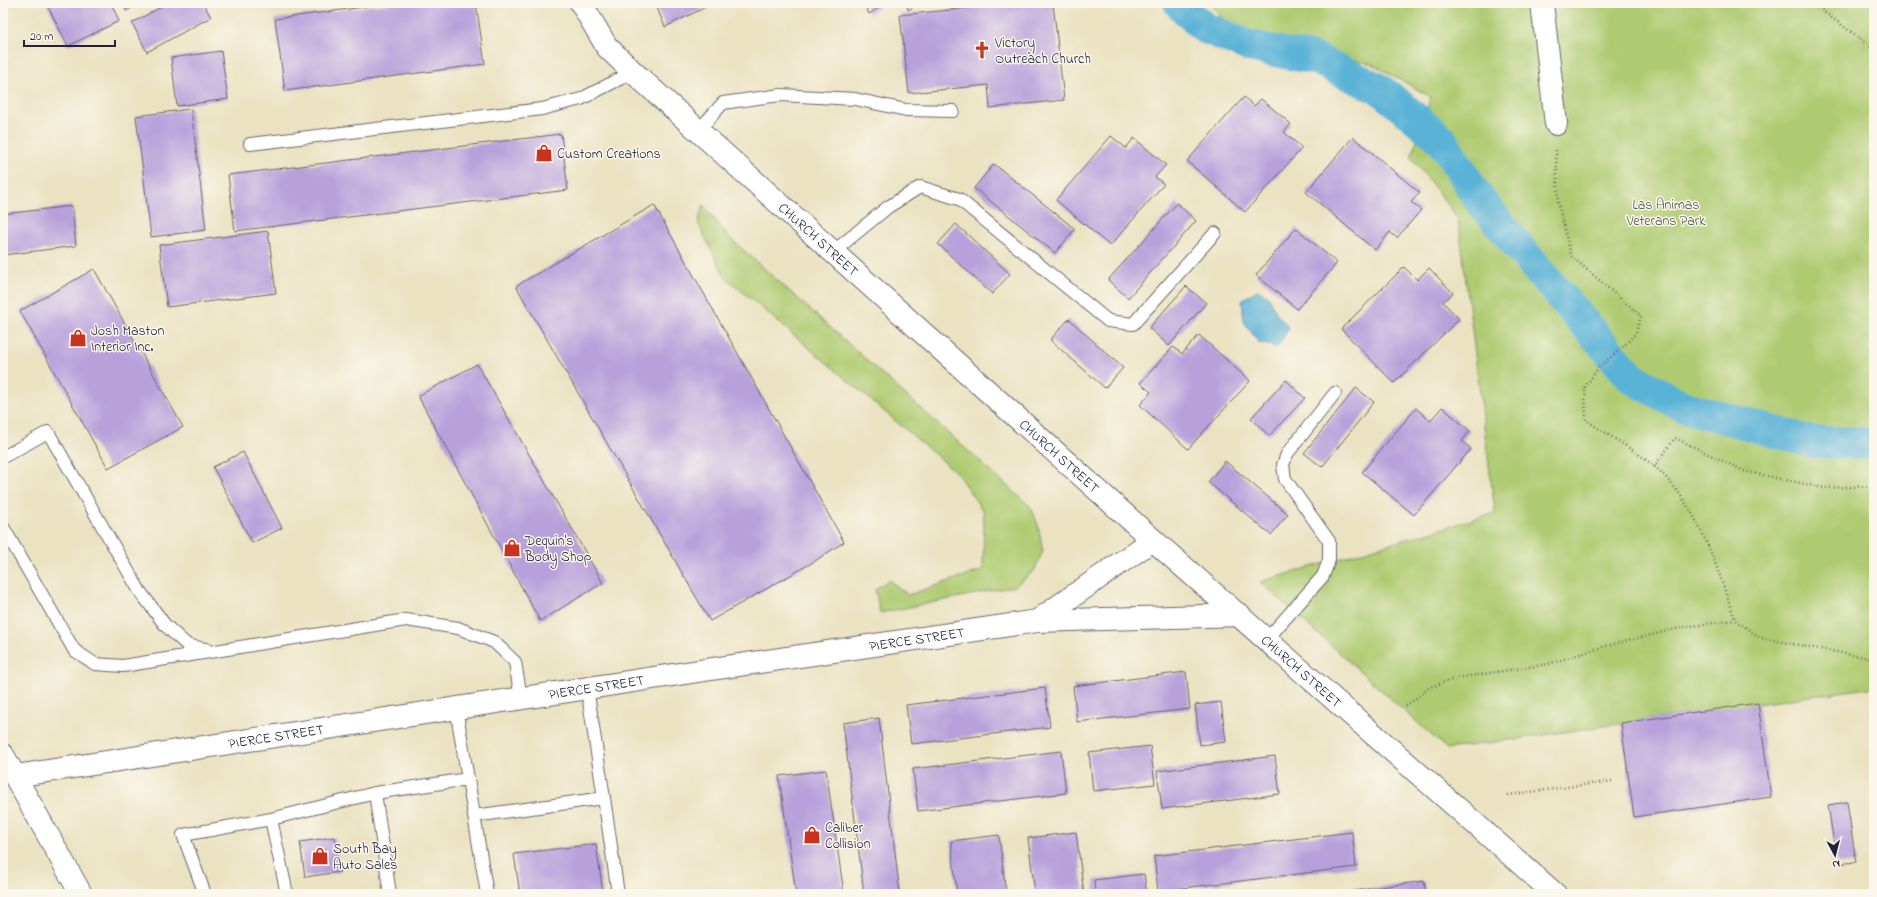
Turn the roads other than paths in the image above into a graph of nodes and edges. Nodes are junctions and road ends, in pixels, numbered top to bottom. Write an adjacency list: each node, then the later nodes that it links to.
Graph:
1 (581, 3): 3 (street, CHURCH STREET)
2 (1542, 3): 5 (street)
3 (633, 72): 6 (street, CHURCH STREET); 7 (lane)
4 (953, 111): 6 (lane)
5 (1556, 124)
6 (698, 131): 9 (street, CHURCH STREET)
7 (250, 144)
8 (1215, 234): 9 (lane)
9 (833, 252): 13 (street, CHURCH STREET)
10 (1335, 393): 16 (lane)
11 (3, 457): 17 (lane)
12 (3, 527): 17 (lane)
13 (1153, 540): 14 (street, CHURCH STREET); 15 (street, PIERCE STREET)
14 (1240, 615): 15 (street); 16 (street, CHURCH STREET)
15 (1037, 621): 18 (street, PIERCE STREET)
16 (1267, 639): 34 (street, CHURCH STREET)
17 (213, 650): 19 (lane)
18 (587, 688): 19 (street, PIERCE STREET); 25 (lane)
19 (521, 698): 20 (street, PIERCE STREET)
20 (456, 708): 22 (street, PIERCE STREET); 23 (lane)
21 (3, 755): 22 (street)
22 (15, 776): 28 (street)
23 (468, 779): 24 (lane); 26 (lane)
24 (375, 793): 27 (lane); 31 (lane)
25 (604, 798): 26 (lane); 33 (lane)
26 (474, 816): 32 (lane)
27 (271, 819): 29 (lane); 30 (lane)
28 (81, 894)
29 (205, 894)
30 (287, 894)
31 (390, 894)
32 (487, 894)
33 (618, 894)
34 (1555, 894)

